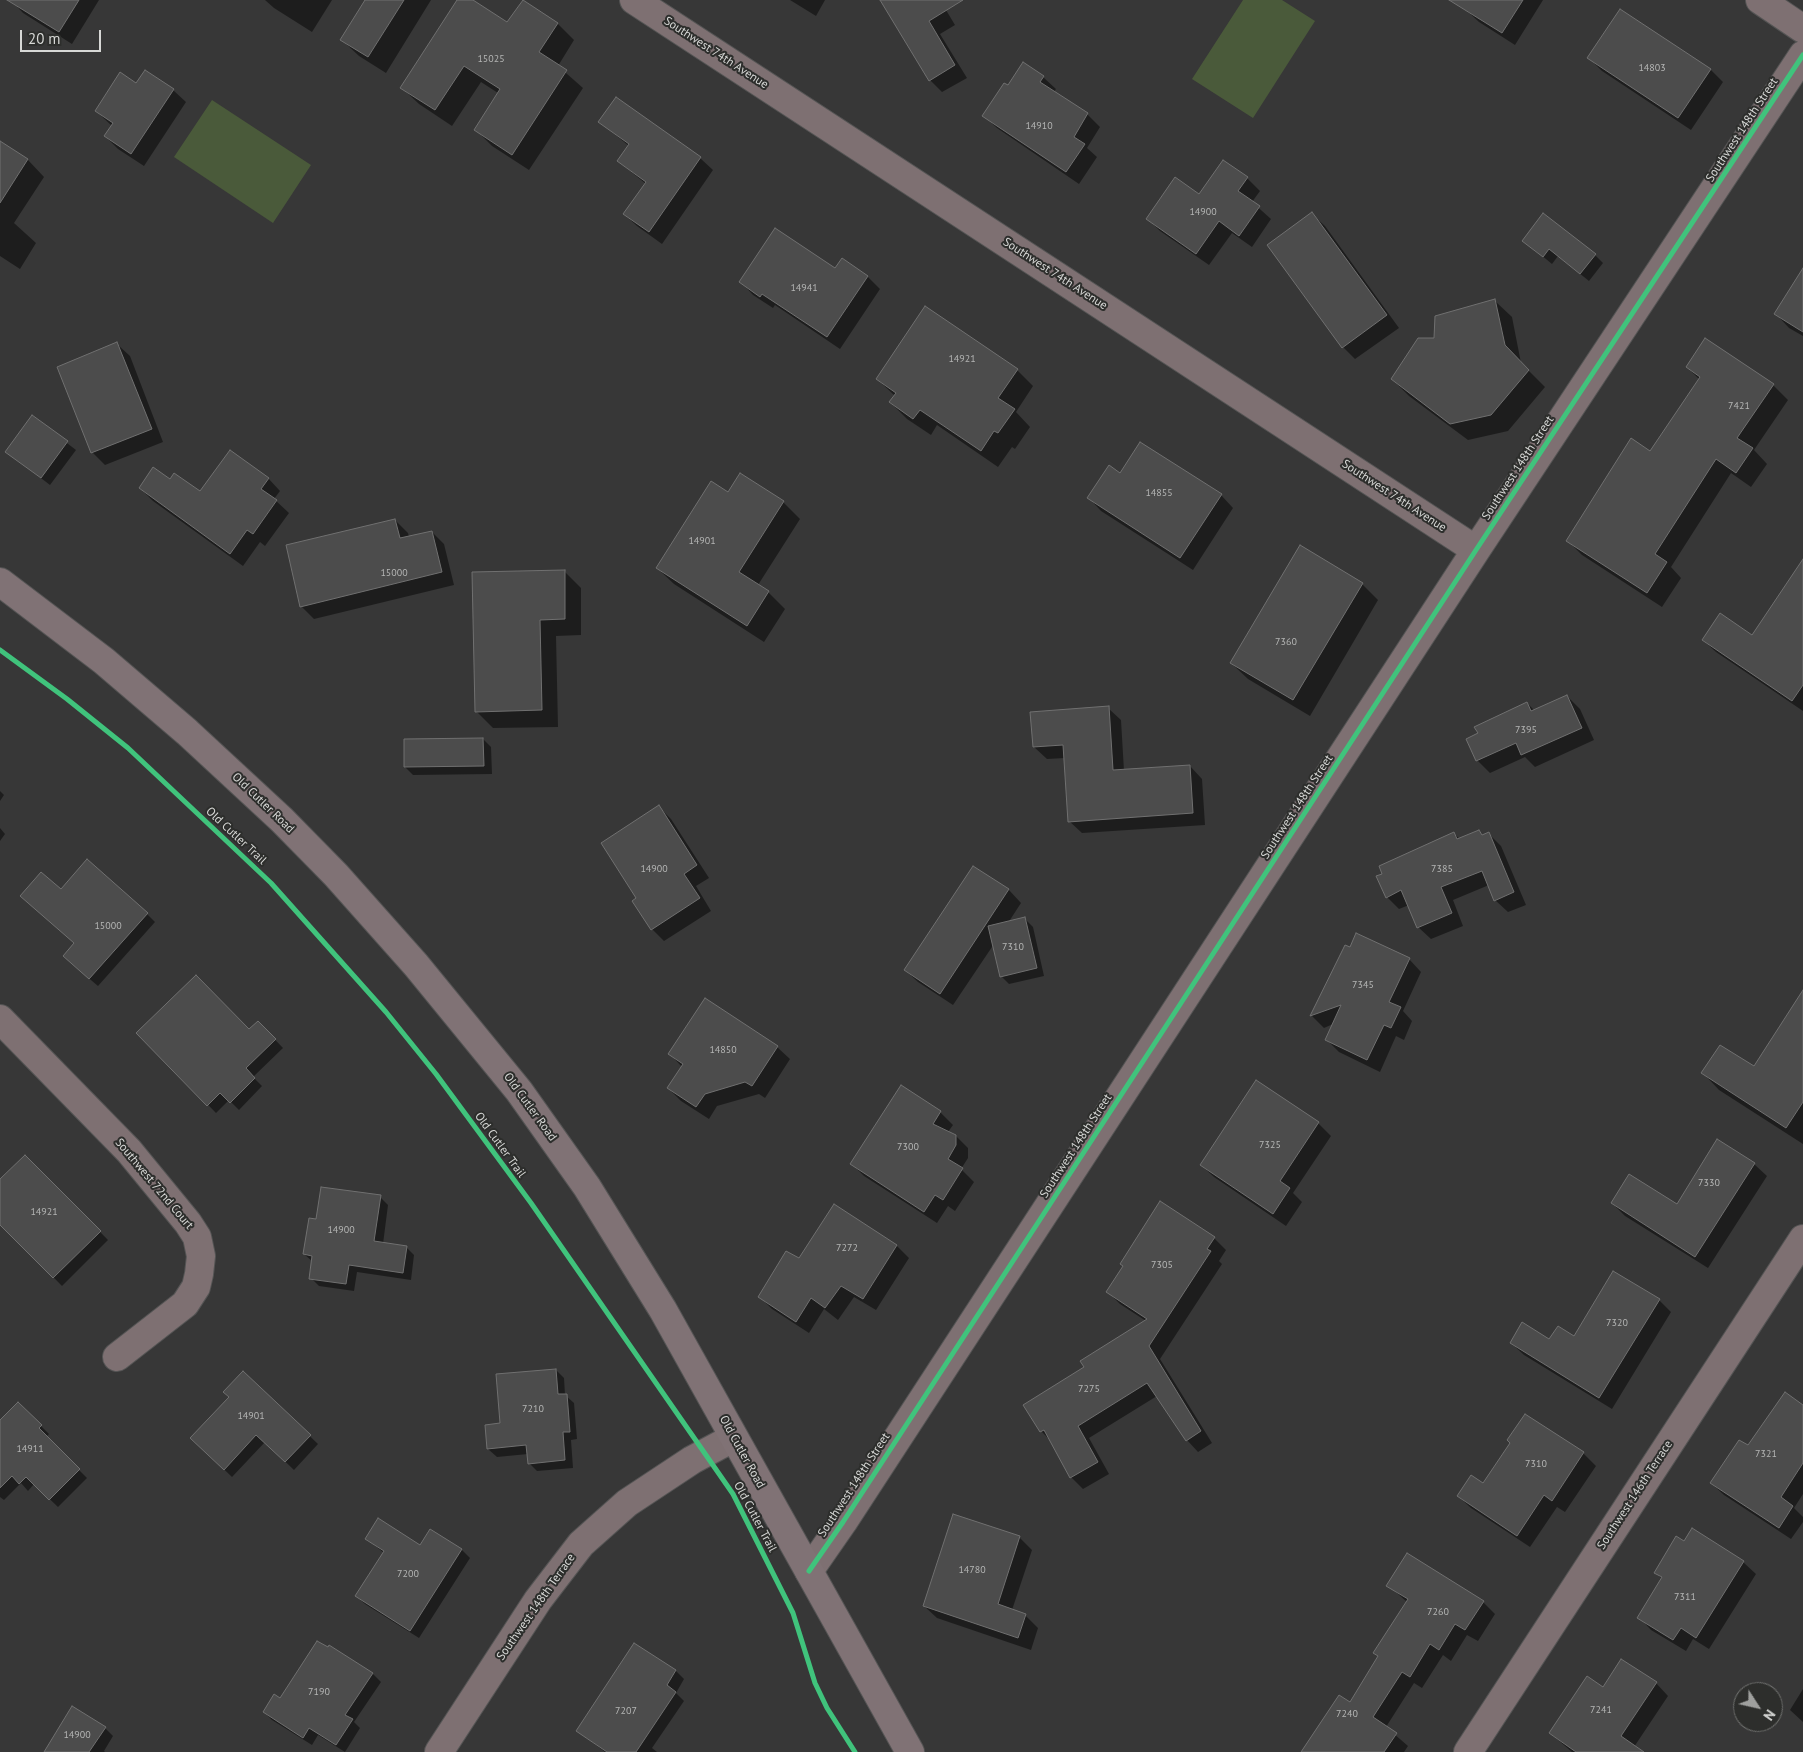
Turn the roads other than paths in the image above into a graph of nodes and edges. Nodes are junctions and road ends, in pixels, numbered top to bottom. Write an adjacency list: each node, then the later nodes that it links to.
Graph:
1 (634, 0): 5 (street, Southwest 74th Avenue)
2 (1760, 0): 3 (street)
3 (1803, 29)
4 (1803, 55): 5 (street, Southwest 148th Street)
5 (1476, 550): 11 (street, Southwest 148th Street)
6 (0, 582): 10 (main road, Old Cutler Road)
7 (0, 1019): 9 (street, Southwest 72nd Court)
8 (1803, 1239): 14 (street, Southwest 146th Terrace)
9 (117, 1357)
10 (733, 1438): 11 (main road, Old Cutler Road); 12 (street, Southwest 148th Terrace)
11 (809, 1571): 13 (main road, Old Cutler Road)
12 (439, 1752)
13 (910, 1752)
14 (1468, 1752)

